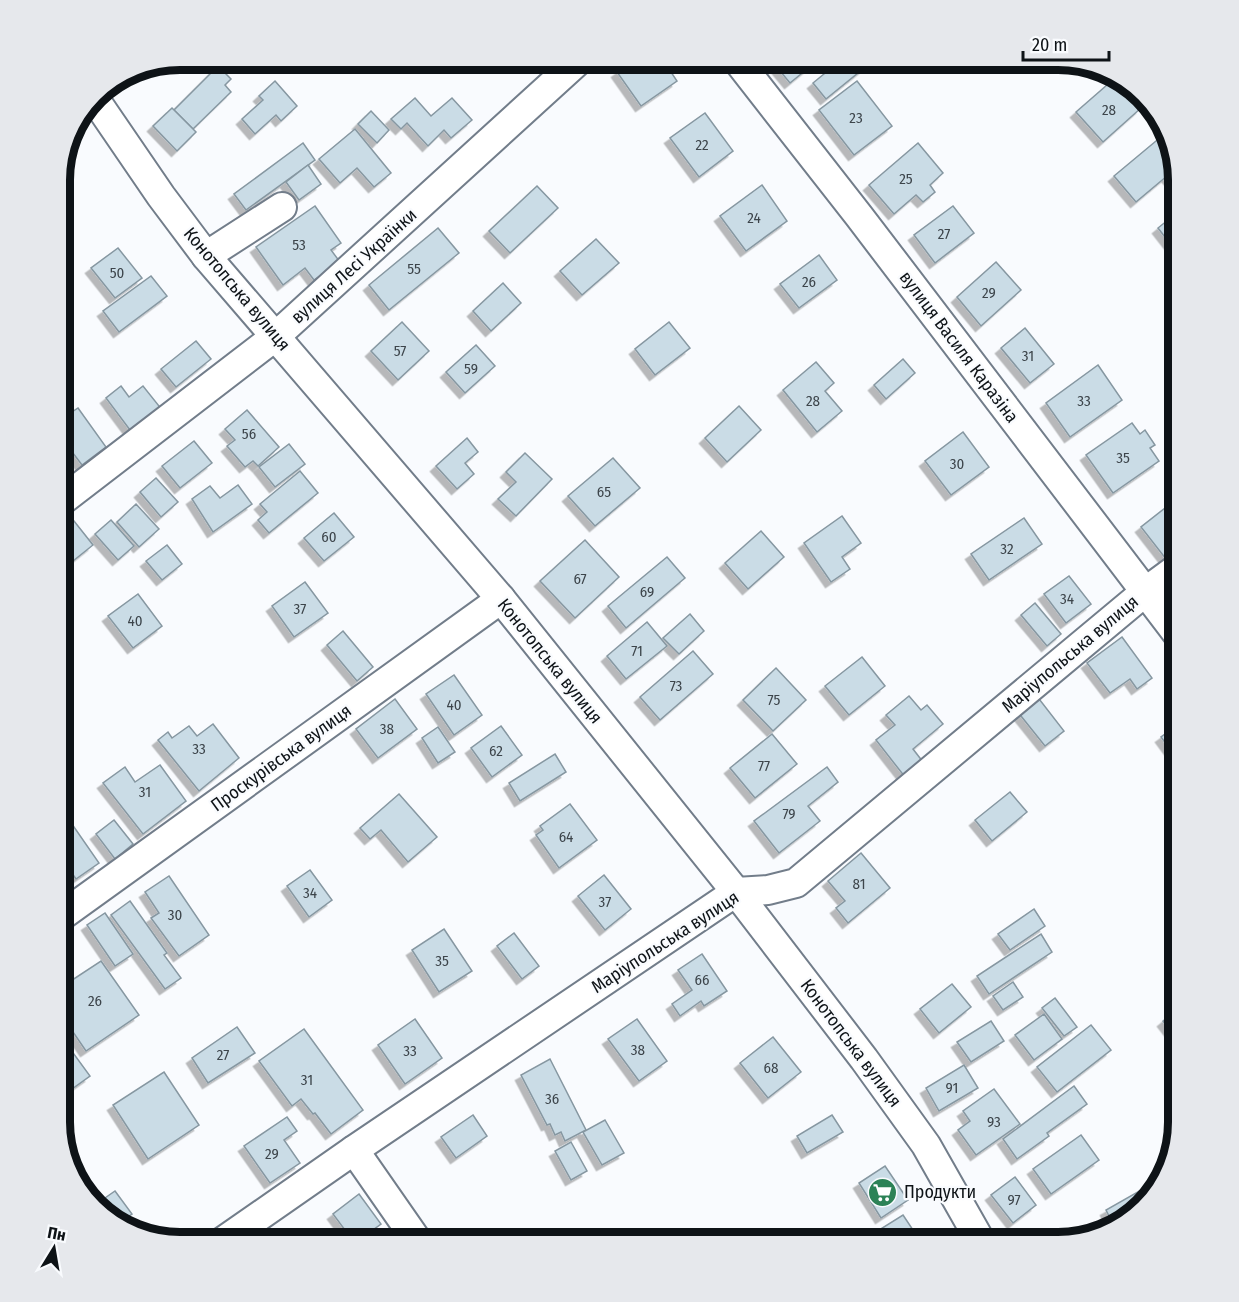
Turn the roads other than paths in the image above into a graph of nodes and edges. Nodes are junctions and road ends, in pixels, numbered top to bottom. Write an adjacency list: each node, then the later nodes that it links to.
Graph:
1 (568, 70): 6 (street, вулиця Лесі Українки)
2 (745, 71): 9 (street, вулиця Василя Каразіна)
3 (100, 106): 5 (street, Конотопська вулиця)
4 (282, 207): 5 (street)
5 (206, 256): 6 (street, Конотопська вулиця)
6 (276, 336): 7 (street, вулиця Лесі Українки); 10 (street, Конотопська вулиця)
7 (71, 494)
8 (1168, 575): 9 (street, Маріупольська вулиця)
9 (1144, 592): 11 (street, вулиця Василя Каразіна); 12 (street, Маріупольська вулиця)
10 (501, 599): 12 (street, Конотопська вулиця); 13 (street, Проскурівська вулиця)
11 (1168, 622)
12 (736, 892): 14 (street, Маріупольська вулиця); 17 (street, Конотопська вулиця)
13 (70, 910)
14 (354, 1150): 15 (street, Маріупольська вулиця); 16 (street)
15 (236, 1232)
16 (411, 1232)
17 (970, 1232)

